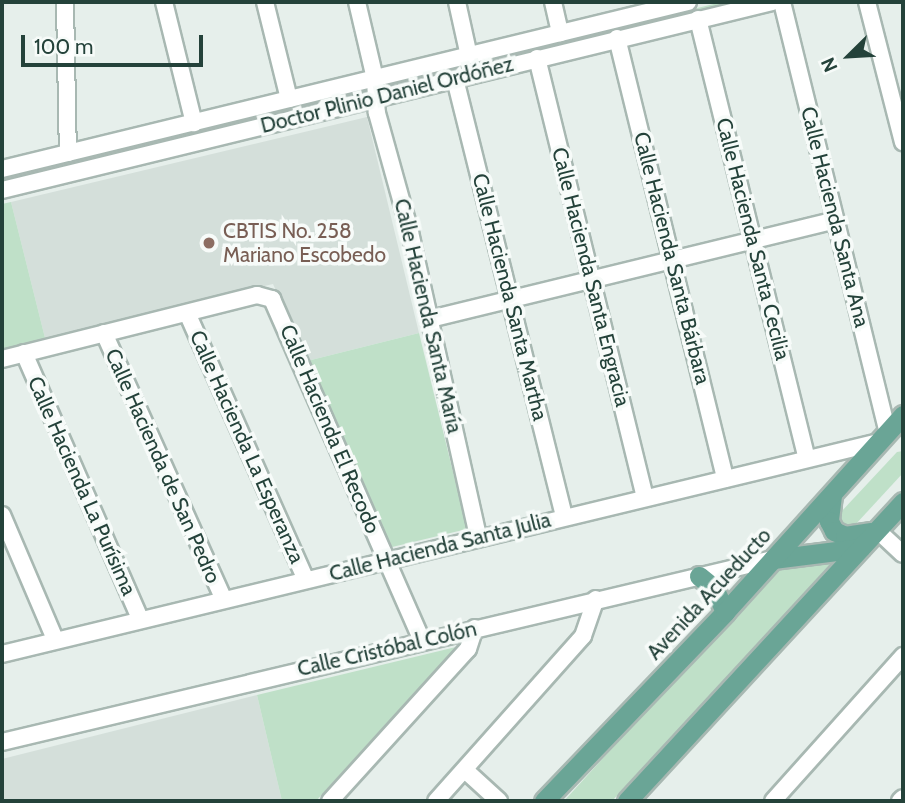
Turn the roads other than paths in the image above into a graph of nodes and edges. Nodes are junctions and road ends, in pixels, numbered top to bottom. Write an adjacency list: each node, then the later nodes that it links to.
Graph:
1 (65, 2): 23 (street)
2 (164, 2): 21 (street)
3 (265, 2): 20 (street)
4 (357, 2): 17 (street, Calle Hacienda Santa María)
5 (457, 2): 15 (street)
6 (553, 2): 13 (street)
7 (688, 2): 11 (street, Doctor Plinio Daniel Ordóñez)
8 (772, 2): 12 (street, Doctor Plinio Daniel Ordóñez)
9 (782, 2): 26 (street, Calle Hacienda Santa Ana)
10 (867, 2): 22 (street)
11 (652, 6): 13 (street, Doctor Plinio Daniel Ordóñez)
12 (698, 19): 14 (street, Doctor Plinio Daniel Ordóñez); 27 (street, Calle Hacienda Santa Cecilia)
13 (560, 33): 15 (street, Doctor Plinio Daniel Ordóñez)
14 (617, 38): 16 (street, Doctor Plinio Daniel Ordóñez); 28 (street, Calle Hacienda Santa Bárbara)
15 (469, 56): 17 (street, Doctor Plinio Daniel Ordóñez)
16 (537, 58): 18 (street, Doctor Plinio Daniel Ordóñez); 29 (street, Calle Hacienda Santa Engracia)
17 (375, 79): 19 (street, Calle Hacienda Santa María); 20 (street, Doctor Plinio Daniel Ordóñez)
18 (455, 79): 19 (street, Doctor Plinio Daniel Ordóñez); 30 (street, Calle Hacienda Santa Martha)
19 (378, 98): 25 (street, Doctor Plinio Daniel Ordóñez); 32 (street, Calle Hacienda Santa María)
20 (289, 99): 21 (street, Doctor Plinio Daniel Ordóñez)
21 (194, 123): 23 (street, Doctor Plinio Daniel Ordóñez)
22 (903, 142)
23 (68, 153): 24 (street, Doctor Plinio Daniel Ordóñez)
24 (2, 170)
25 (2, 190)
26 (835, 220): 27 (street); 37 (street, Calle Hacienda Santa Ana)
27 (753, 240): 28 (street); 38 (street, Calle Hacienda Santa Cecilia)
28 (673, 258): 29 (street); 39 (street, Calle Hacienda Santa Bárbara)
29 (591, 279): 30 (street); 41 (street, Calle Hacienda Santa Engracia)
30 (511, 297): 32 (street); 44 (street, Calle Hacienda Santa Martha)
31 (188, 315): 33 (street); 50 (street, Calle Hacienda El Recodo); 52 (street, Calle Hacienda La Esperanza)
32 (430, 320): 46 (street, Calle Hacienda Santa María)
33 (104, 333): 34 (street); 53 (street, Calle Hacienda de San Pedro)
34 (24, 353): 35 (street); 56 (street, Calle Hacienda La Purísima)
35 (2, 359)
36 (903, 415): 37 (main road, Avenida Acueducto)
37 (893, 437): 38 (street, Calle Hacienda Santa Julia); 40 (main road, Avenida Acueducto)
38 (807, 459): 39 (street, Calle Hacienda Santa Julia)
39 (725, 479): 41 (street, Calle Hacienda Santa Julia)
40 (832, 495): 45 (main road); 49 (main road, Avenida Acueducto)
41 (645, 497): 44 (street, Calle Hacienda Santa Julia)
42 (903, 502): 45 (main road)
43 (2, 515): 58 (street)
44 (564, 517): 46 (street, Calle Hacienda Santa Julia)
45 (877, 530): 47 (main road); 48 (street)
46 (478, 536): 50 (street, Calle Hacienda Santa Julia)
47 (860, 548): 49 (main road); 68 (main road)
48 (903, 554)
49 (773, 559): 51 (street, Calle Cristóbal Colón); 55 (main road, Avenida Acueducto)
50 (388, 561): 52 (street, Calle Hacienda Santa Julia); 59 (street, Calle Hacienda El Recodo)
51 (699, 576): 54 (street, Calle Cristóbal Colón); 55 (main road)
52 (306, 580): 53 (street, Calle Hacienda Santa Julia)
53 (223, 598): 56 (street, Calle Hacienda Santa Julia)
54 (596, 598): 57 (street, Calle Cristóbal Colón); 63 (street)
55 (725, 612): 67 (main road, Avenida Acueducto)
56 (140, 618): 58 (street, Calle Hacienda Santa Julia)
57 (475, 628): 59 (street, Calle Cristóbal Colón); 64 (street)
58 (55, 639): 60 (street, Calle Hacienda Santa Julia)
59 (422, 640): 62 (street, Calle Cristóbal Colón)
60 (2, 654)
61 (903, 656): 69 (street)
62 (2, 742)
63 (465, 770): 65 (street); 66 (street)
64 (330, 801)
65 (436, 801)
66 (499, 801)
67 (544, 801)
68 (627, 801)
69 (773, 801)

